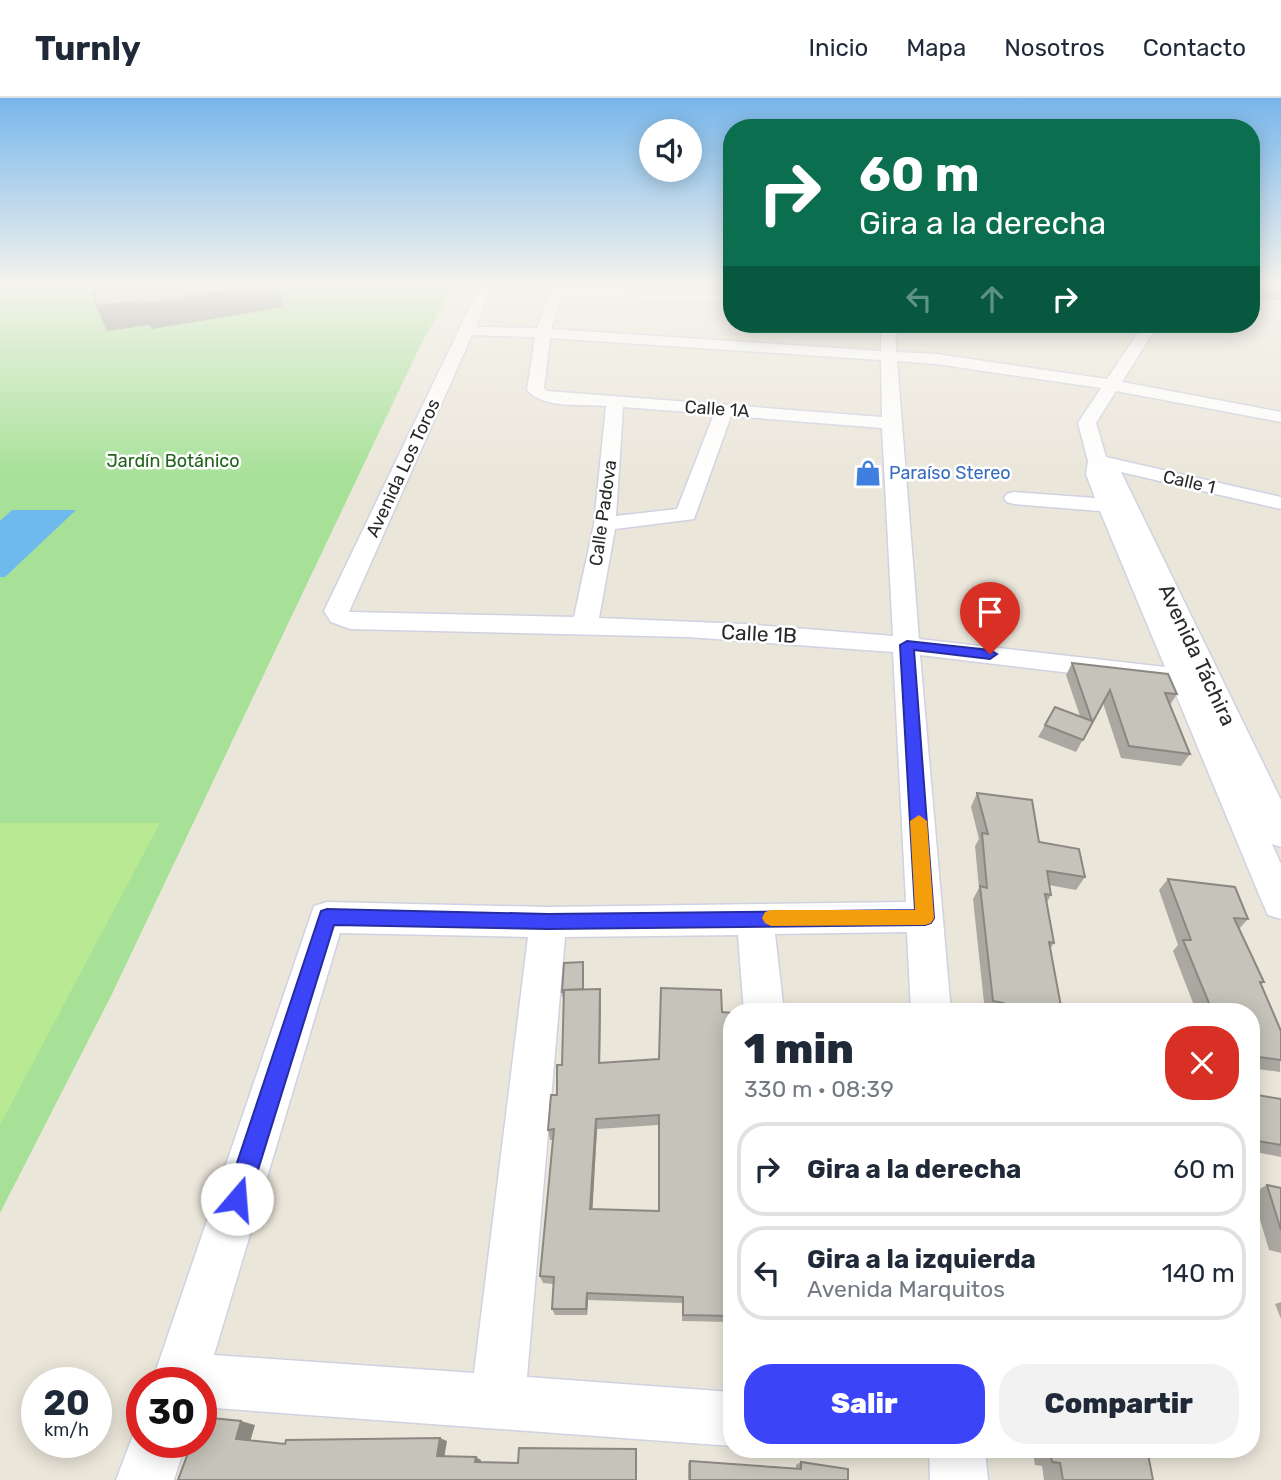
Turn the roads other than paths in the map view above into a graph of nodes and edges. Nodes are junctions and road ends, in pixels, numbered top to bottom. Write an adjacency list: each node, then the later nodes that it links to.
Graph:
1 (458, 350): 16 (street, Avenida Los Toros)
2 (541, 350): 7 (street, Calle 1A)
3 (889, 350): 10 (street)
4 (923, 350): 6 (street)
5 (1135, 350): 6 (street)
6 (1115, 383): 9 (street); 11 (street)
7 (615, 401): 8 (street, Calle 1A); 15 (street, Calle Padova)
8 (724, 410): 10 (street, Calle 1A); 15 (street)
9 (1281, 415)
10 (891, 423): 18 (street)
11 (1102, 470): 13 (street, Calle 1); 14 (street); 20 (street, Avenida Táchira)
12 (1014, 498): 14 (street)
13 (1281, 503)
14 (1108, 505): 19 (street)
15 (606, 524): 17 (street, Calle Padova)
16 (336, 611): 17 (street, Calle 1B)
17 (585, 624): 18 (street, Calle 1B)
18 (907, 645): 19 (street, Calle 1B); 23 (street)
19 (1184, 678): 21 (street)
20 (1281, 834)
21 (1281, 904)
22 (755, 918): 23 (street); 24 (street); 25 (street)
23 (925, 918): 26 (street)
24 (548, 922): 27 (street); 29 (street)
25 (763, 1003)
26 (930, 1003)
27 (183, 1367)
28 (217, 1383): 29 (street)
29 (498, 1401): 30 (street)
30 (723, 1418)
31 (153, 1458): 33 (street)
32 (958, 1458): 34 (street)
33 (145, 1480)
34 (959, 1480)

